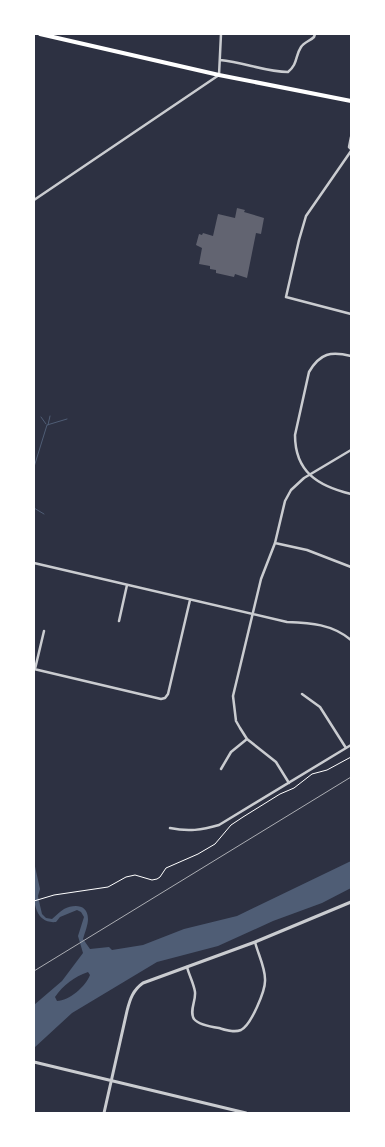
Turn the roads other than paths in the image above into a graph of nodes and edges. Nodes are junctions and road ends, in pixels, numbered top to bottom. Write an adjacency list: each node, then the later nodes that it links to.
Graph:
1 (40, 34): 5 (main road)
2 (221, 34): 4 (street)
3 (316, 34): 4 (street)
4 (220, 60): 5 (street)
5 (219, 75): 6 (main road); 9 (street)
6 (351, 101)
7 (351, 137): 8 (street)
8 (351, 150): 10 (street)
9 (34, 200)
10 (351, 314)
11 (351, 356): 13 (street)
12 (351, 450): 13 (street)
13 (309, 474): 14 (street); 15 (street)
14 (351, 494)
15 (275, 542): 17 (street); 20 (street)
16 (34, 563): 18 (street)
17 (351, 567)
18 (127, 585): 19 (street); 21 (street)
19 (190, 600): 20 (street); 24 (street)
20 (252, 614): 23 (street); 26 (street)
21 (119, 621)
22 (44, 632): 24 (street)
23 (351, 640)
24 (35, 669)
25 (302, 694): 28 (street)
26 (247, 739): 29 (street); 30 (street)
27 (351, 745): 28 (street)
28 (346, 748): 30 (street)
29 (221, 769)
30 (289, 783): 31 (street)
31 (170, 828)
32 (351, 902): 33 (street)
33 (255, 942): 34 (street); 34 (street)
34 (187, 967): 36 (street)
35 (34, 1062): 36 (street)
36 (111, 1081): 37 (street); 38 (street)
37 (104, 1113)
38 (246, 1113)

